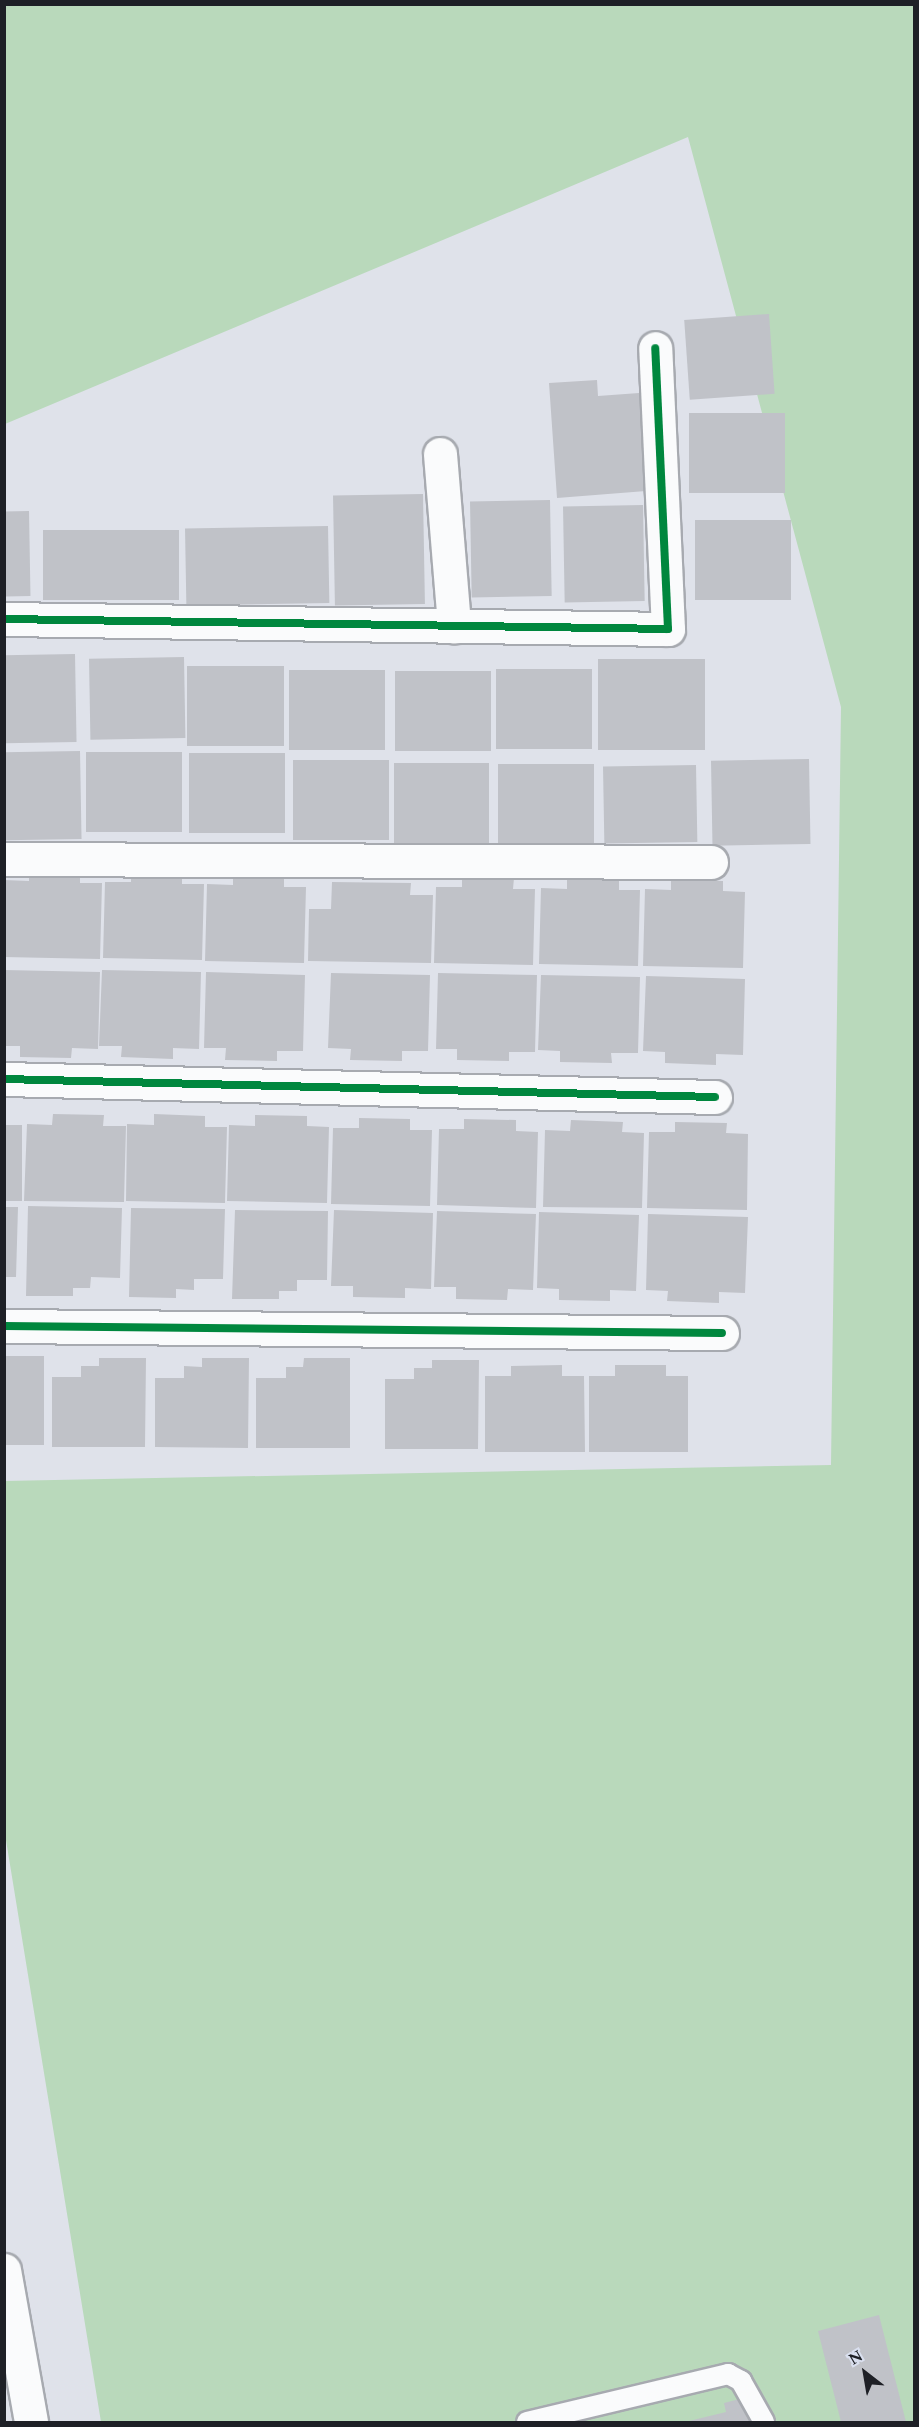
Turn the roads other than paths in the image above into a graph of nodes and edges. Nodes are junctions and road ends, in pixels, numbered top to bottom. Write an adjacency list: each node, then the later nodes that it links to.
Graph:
1 (655, 348): 4 (street)
2 (440, 454): 4 (street)
3 (4, 619): 4 (street)
4 (453, 626)
5 (4, 859): 6 (street)
6 (711, 862)
7 (4, 1079): 8 (street)
8 (716, 1097)
9 (4, 1326): 10 (street)
10 (722, 1333)
11 (4, 2270): 12 (street)
12 (31, 2422)
13 (527, 2422): 14 (lane)
14 (764, 2422)

